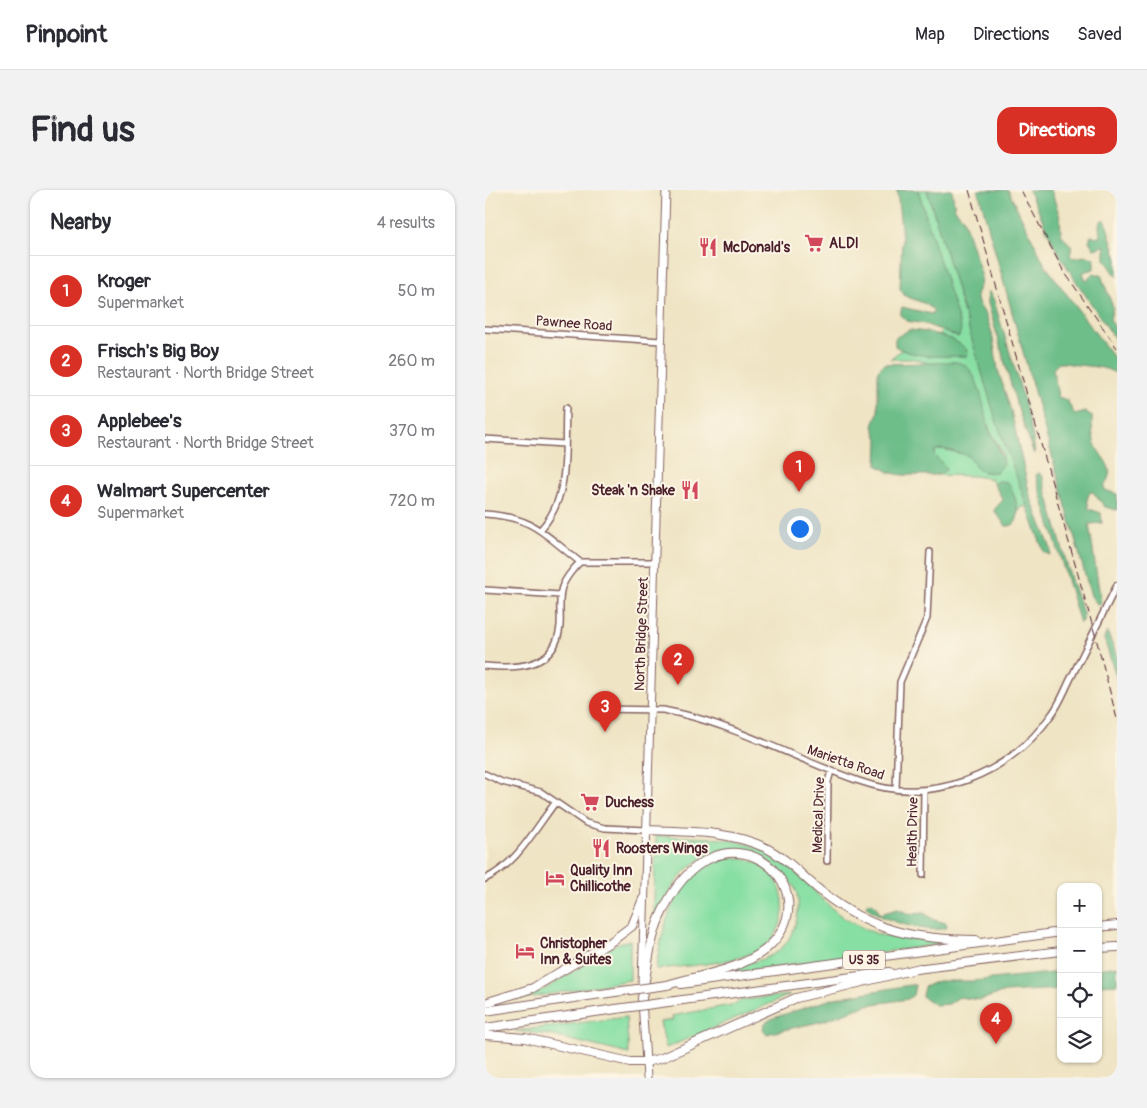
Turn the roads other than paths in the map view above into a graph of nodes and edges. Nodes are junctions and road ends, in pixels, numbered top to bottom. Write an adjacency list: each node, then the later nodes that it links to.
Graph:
1 (666, 190): 3 (main road, North Bridge Street)
2 (485, 329): 3 (street, Pawnee Road)
3 (661, 341): 11 (main road, North Bridge Street)
4 (566, 408): 6 (street)
5 (485, 439): 6 (street)
6 (565, 444): 8 (street)
7 (485, 514): 8 (street)
8 (541, 528): 10 (street)
9 (930, 552): 20 (street)
10 (580, 562): 11 (street); 14 (street)
11 (655, 562): 17 (main road, North Bridge Street)
12 (1117, 585): 21 (street, Marietta Road)
13 (485, 590): 14 (street)
14 (560, 595): 15 (street)
15 (485, 666)
16 (599, 709): 17 (street, Marietta Road)
17 (651, 710): 18 (street, Marietta Road); 23 (main road, North Bridge Street)
18 (831, 771): 20 (street, Marietta Road); 24 (street, Medical Drive)
19 (485, 774): 22 (street)
20 (896, 789): 21 (street, Marietta Road)
21 (924, 790): 25 (street, Health Drive)
22 (555, 803): 23 (street); 26 (street)
23 (646, 830): 27 (main road, North Bridge Street); 31 (highway)
24 (827, 860)
25 (923, 875)
26 (485, 879)
27 (643, 899): 37 (main road, North Bridge Street); 38 (highway)
28 (1117, 925): 29 (highway)
29 (1102, 927)
30 (1057, 933): 31 (highway, US 35)
31 (998, 940): 36 (highway, US 35)
32 (1102, 948): 33 (highway)
33 (1117, 948)
34 (1057, 951): 35 (highway, US 35)
35 (920, 968): 40 (highway, US 35, bridge); 42 (highway)
36 (667, 985): 37 (highway); 39 (highway, US 35, bridge)
37 (642, 998): 42 (main road, North Bridge Street)
38 (485, 1003)
39 (485, 1011)
40 (485, 1028)
41 (485, 1035): 42 (highway)
42 (646, 1062): 43 (main road, North Bridge Street)
43 (647, 1078)

